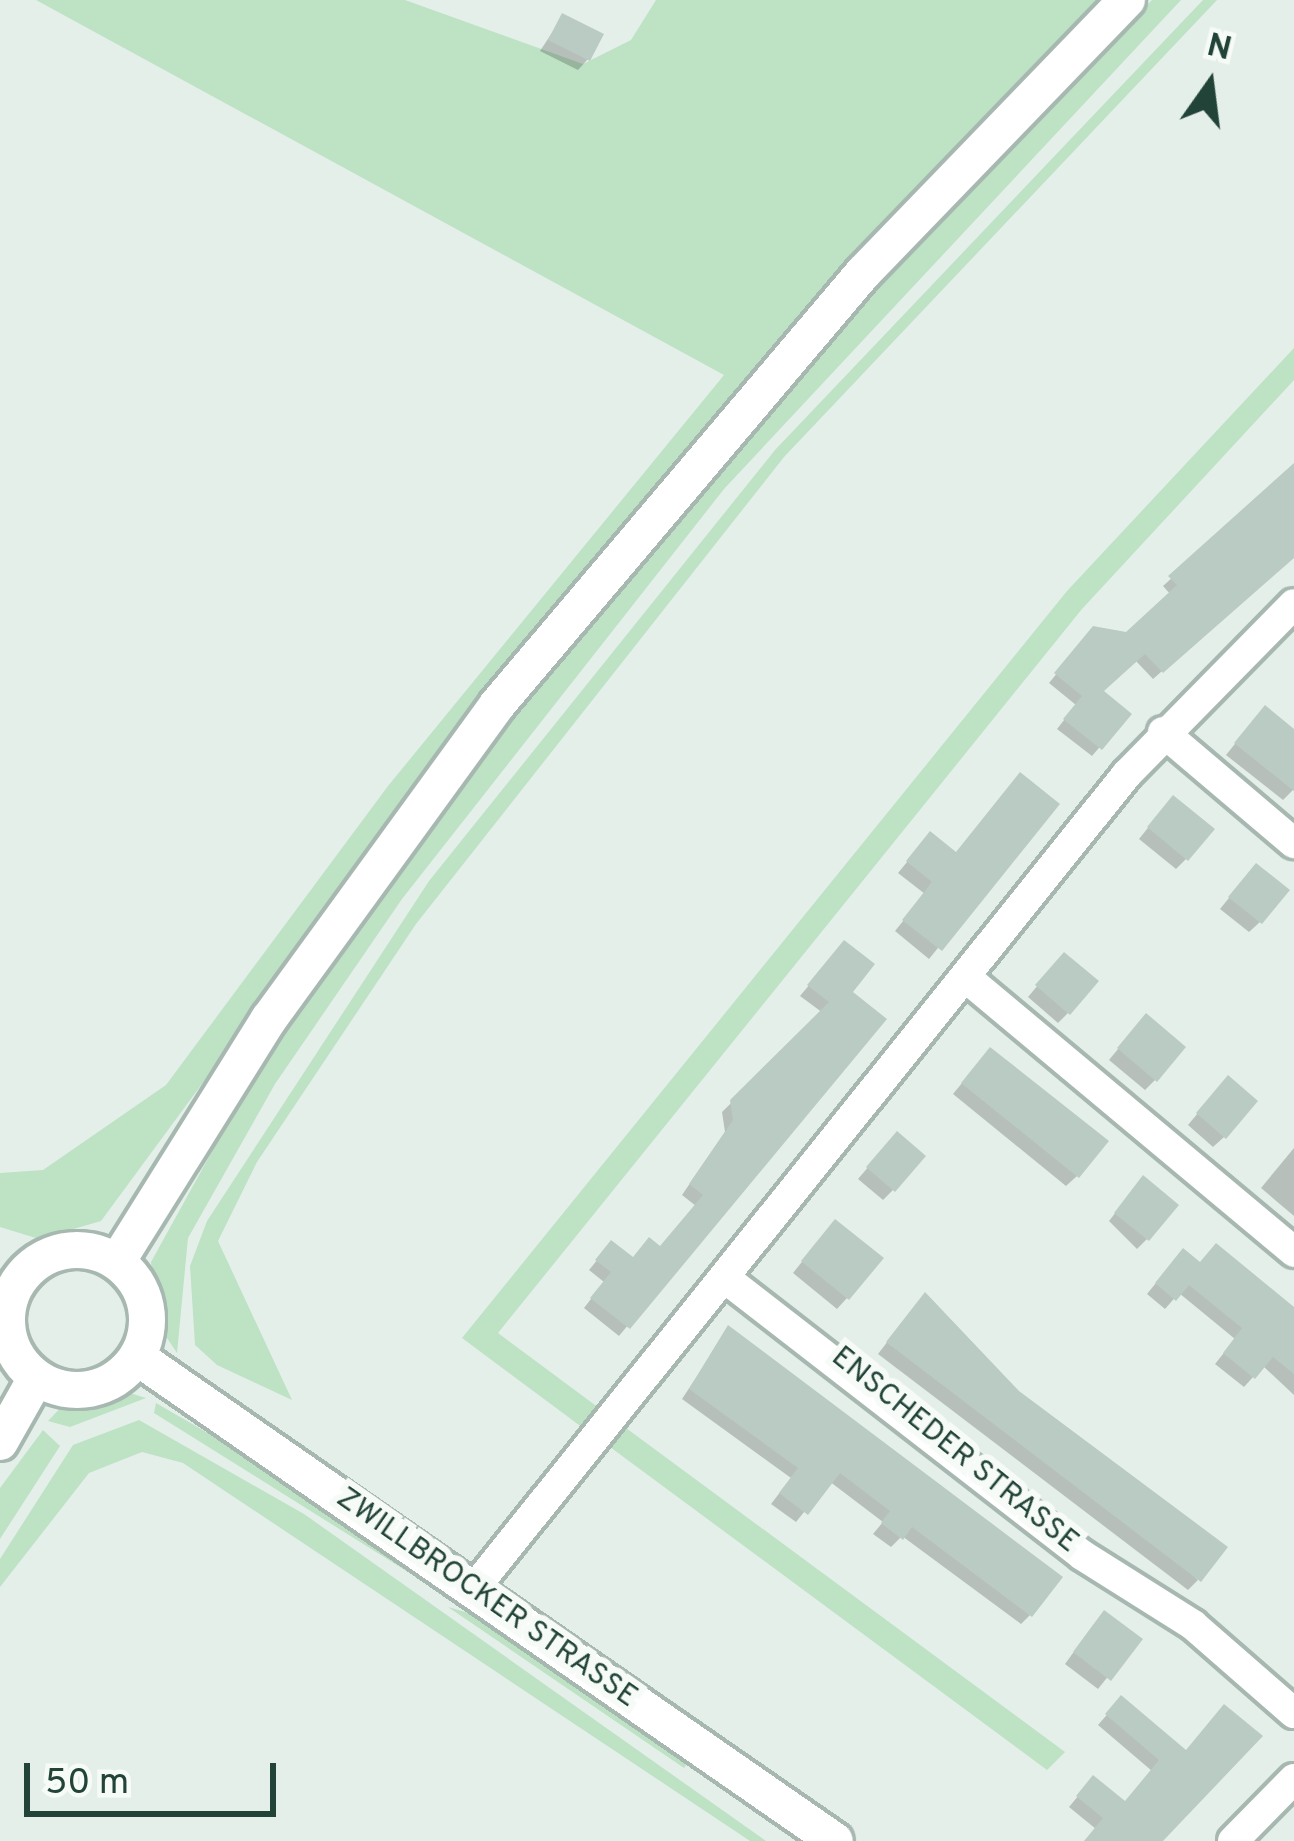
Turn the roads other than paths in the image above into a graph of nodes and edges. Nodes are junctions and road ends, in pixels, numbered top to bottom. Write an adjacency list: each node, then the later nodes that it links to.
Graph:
1 (1127, 0): 7 (main road)
2 (1294, 604): 3 (street)
3 (1163, 732): 4 (street); 5 (street)
4 (1294, 843)
5 (969, 980): 6 (street); 9 (street)
6 (1294, 1252)
7 (116, 1262): 8 (main road); 10 (main road)
8 (12, 1267): 11 (main road)
9 (725, 1278): 13 (street); 14 (street, ENSCHEDER STRASSE)
10 (137, 1357): 11 (main road); 13 (main road, ZWILLBROCKER STRASSE)
11 (36, 1378): 12 (main road)
12 (0, 1442)
13 (473, 1590): 16 (main road, ZWILLBROCKER STRASSE)
14 (1294, 1713)
15 (1294, 1779): 17 (street)
16 (835, 1841)
17 (1233, 1841)

